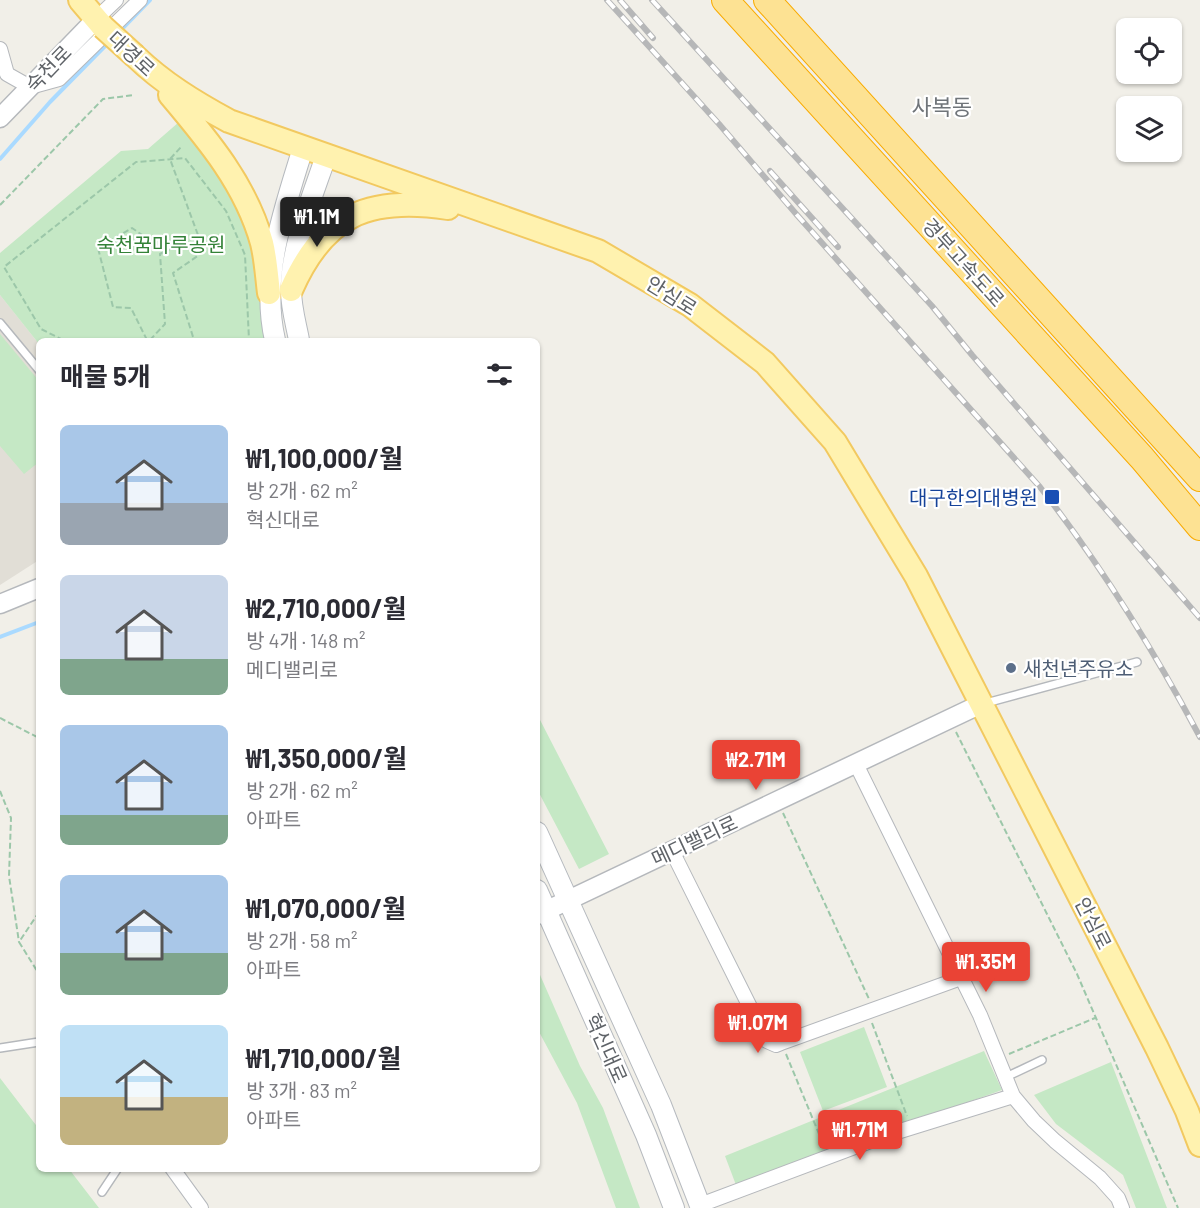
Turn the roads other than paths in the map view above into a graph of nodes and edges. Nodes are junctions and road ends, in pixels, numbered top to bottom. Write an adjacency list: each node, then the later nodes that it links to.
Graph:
1 (80, 0): 6 (main road, 대경로)
2 (116, 0): 6 (street)
3 (140, 0): 10 (street)
4 (725, 0): 22 (highway, 경부고속도로)
5 (767, 0): 21 (highway, 경부고속도로)
6 (100, 23): 8 (main road, 대경로, bridge); 10 (street, 숙천로)
7 (0, 50): 9 (street)
8 (141, 62): 11 (main road, 대경로); 16 (main road)
9 (4, 77): 10 (street)
10 (30, 87): 12 (street, 숙천로)
11 (190, 100): 13 (main road, 안심로)
12 (0, 118)
13 (303, 148): 14 (main road, 안심로); 16 (main road)
14 (326, 156): 15 (main road, 안심로); 16 (main road)
15 (492, 215): 16 (main road); 26 (main road, 안심로)
16 (280, 292): 18 (main road); 19 (main road)
17 (0, 323): 20 (lane)
18 (275, 338)
19 (298, 338)
20 (36, 366)
21 (1200, 478)
22 (1200, 527)
23 (36, 589): 24 (street)
24 (0, 603)
25 (1137, 662): 26 (lane)
26 (981, 704): 27 (street, 메디밸리로); 38 (main road, 안심로)
27 (856, 764): 29 (street, 메디밸리로); 32 (street)
28 (540, 839): 30 (main road)
29 (672, 851): 30 (street, 메디밸리로); 32 (street)
30 (568, 900): 31 (street, 메디밸리로); 42 (main road)
31 (542, 912): 44 (main road, 혁신대로)
32 (961, 978): 36 (street)
33 (36, 1042): 34 (lane)
34 (0, 1048)
35 (1042, 1060): 36 (lane)
36 (1006, 1077): 37 (street)
37 (1013, 1096): 42 (street); 45 (street)
38 (1200, 1145)
39 (114, 1172): 41 (lane)
40 (175, 1172): 43 (street)
41 (102, 1192)
42 (701, 1206)
43 (201, 1208)
44 (674, 1208)
45 (1122, 1208)

